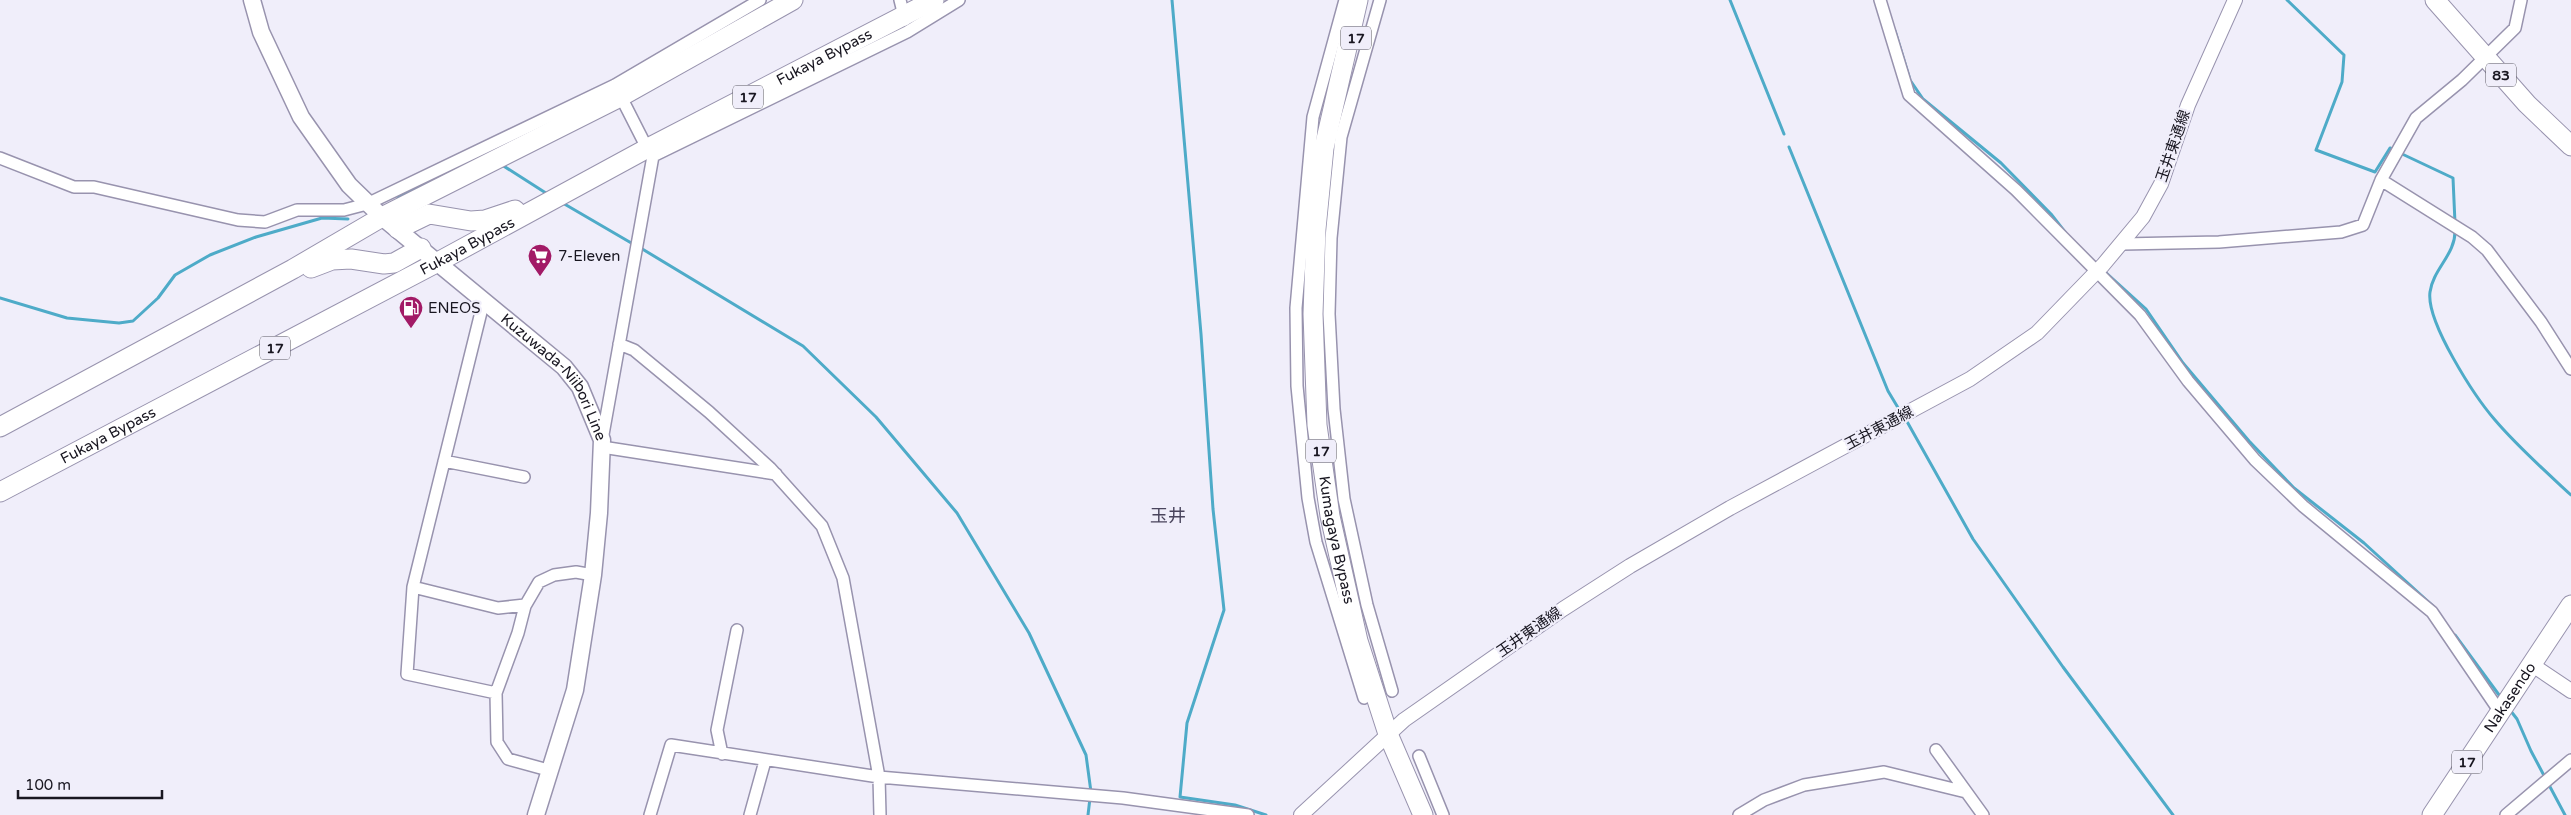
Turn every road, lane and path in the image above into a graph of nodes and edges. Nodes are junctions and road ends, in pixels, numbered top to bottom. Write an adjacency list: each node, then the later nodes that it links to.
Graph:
1 (252, 0): 23 (main road, Kuzuwada-Niibori Line)
2 (760, 0): 17 (street)
3 (793, 0): 17 (main road)
4 (934, 0): 14 (main road, Fukaya Bypass / 17)
5 (959, 0): 14 (street)
6 (1345, 0): 32 (street)
7 (1358, 0): 16 (main road, 17)
8 (1367, 0): 16 (main road, 17)
9 (1380, 0): 32 (street)
10 (1880, 0): 30 (street)
11 (2235, 0): 26 (street, 玉井東通線)
12 (2435, 0): 15 (main road, 83)
13 (2521, 0): 15 (street)
14 (904, 16): 19 (main road, Fukaya Bypass / 17)
15 (2485, 59): 18 (main road, 83); 21 (street)
16 (1342, 75): 32 (main road, Kumagaya Bypass / 17)
17 (618, 91): 19 (street); 23 (street); 24 (main road)
18 (2571, 146)
19 (649, 153): 22 (main road, Fukaya Bypass / 17); 33 (street)
20 (0, 158): 23 (street)
21 (2381, 180): 26 (street); 34 (street)
22 (552, 200): 25 (main road); 28 (main road, Fukaya Bypass / 17)
23 (367, 204): 24 (main road, Kuzuwada-Niibori Line)
24 (382, 217): 25 (main road, Kuzuwada-Niibori Line); 29 (main road)
25 (398, 229): 27 (main road, Kuzuwada-Niibori Line)
26 (2123, 244): 30 (street, 玉井東通線)
27 (421, 248): 28 (main road, Kuzuwada-Niibori Line); 29 (main road)
28 (438, 262): 31 (main road, Kuzuwada-Niibori Line); 40 (main road, Fukaya Bypass / 17)
29 (293, 269): 35 (main road)
30 (2099, 270): 53 (street); 54 (street, 玉井東通線)
31 (484, 300): 36 (main road, Kuzuwada-Niibori Line); 37 (street)
32 (1313, 311): 41 (main road, Kumagaya Bypass / 17); 42 (street)
33 (619, 344): 36 (street); 38 (street)
34 (2571, 369)
35 (0, 427)
36 (602, 444): 38 (street); 43 (main road, Kuzuwada-Niibori Line)
37 (444, 461): 39 (street); 44 (street)
38 (776, 474): 61 (street)
39 (524, 477)
40 (0, 492)
41 (1336, 500): 42 (street); 49 (street); 54 (main road, Kumagaya Bypass / 17)
42 (1309, 504): 52 (street)
43 (593, 575): 45 (street); 60 (main road, Kuzuwada-Niibori Line)
44 (413, 587): 45 (street); 51 (street)
45 (526, 605): 51 (street)
46 (2571, 605): 48 (main road, Nakasendo / 17)
47 (738, 630): 56 (street)
48 (2531, 664): 50 (street); 53 (main road, Nakasendo / 17)
49 (1392, 692)
50 (2571, 692)
51 (496, 693): 60 (street)
52 (1364, 698)
53 (2504, 706): 73 (main road, Nakasendo / 17)
54 (1388, 734): 68 (street, 玉井東通線); 69 (main road, Kumagaya Bypass / 17)
55 (1936, 750): 62 (street)
56 (722, 754): 59 (street); 64 (street)
57 (1419, 756): 70 (street)
58 (2571, 760): 74 (street)
59 (764, 761): 61 (street); 65 (street)
60 (548, 770): 63 (main road, Kuzuwada-Niibori Line)
61 (878, 777): 66 (street); 67 (street)
62 (1966, 792): 71 (street); 72 (street)
63 (536, 815)
64 (650, 815)
65 (750, 815)
66 (880, 815)
67 (1248, 815)
68 (1300, 815)
69 (1423, 815)
70 (1443, 815)
71 (1739, 815)
72 (1983, 815)
73 (2432, 815)
74 (2506, 815)

